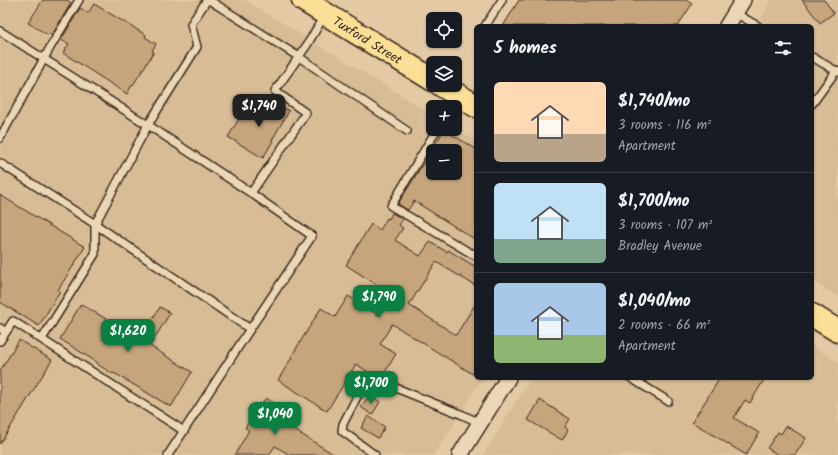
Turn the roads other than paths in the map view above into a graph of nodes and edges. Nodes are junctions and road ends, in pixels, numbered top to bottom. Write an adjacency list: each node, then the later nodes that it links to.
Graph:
1 (79, 0): 13 (lane)
2 (208, 0): 12 (lane); 18 (lane)
3 (303, 0): 7 (main road, Tuxford Street)
4 (502, 0): 8 (lane)
5 (743, 0): 6 (street)
6 (735, 13): 9 (street); 10 (lane)
7 (325, 14): 12 (lane); 16 (main road, Tuxford Street)
8 (486, 24)
9 (728, 24)
10 (754, 24)
11 (0, 31): 13 (lane)
12 (299, 56): 19 (lane); 23 (lane)
13 (44, 58): 18 (lane); 21 (lane)
14 (814, 58): 15 (lane)
15 (837, 71): 17 (lane)
16 (426, 76)
17 (814, 101)
18 (148, 125): 23 (lane); 24 (lane)
19 (407, 131)
20 (433, 136): 25 (lane)
21 (0, 138)
22 (0, 163): 24 (lane)
23 (251, 193): 27 (lane)
24 (95, 224): 27 (lane); 30 (lane)
25 (474, 255)
26 (814, 316): 29 (main road)
27 (250, 329): 36 (lane)
28 (3, 330): 30 (lane); 31 (lane)
29 (838, 331)
30 (42, 339): 36 (lane)
31 (0, 341)
32 (507, 380): 35 (street)
33 (635, 380): 34 (lane)
34 (668, 401)
35 (480, 423): 38 (lane); 39 (street)
36 (184, 431): 37 (lane)
37 (168, 455)
38 (375, 455)
39 (460, 455)

